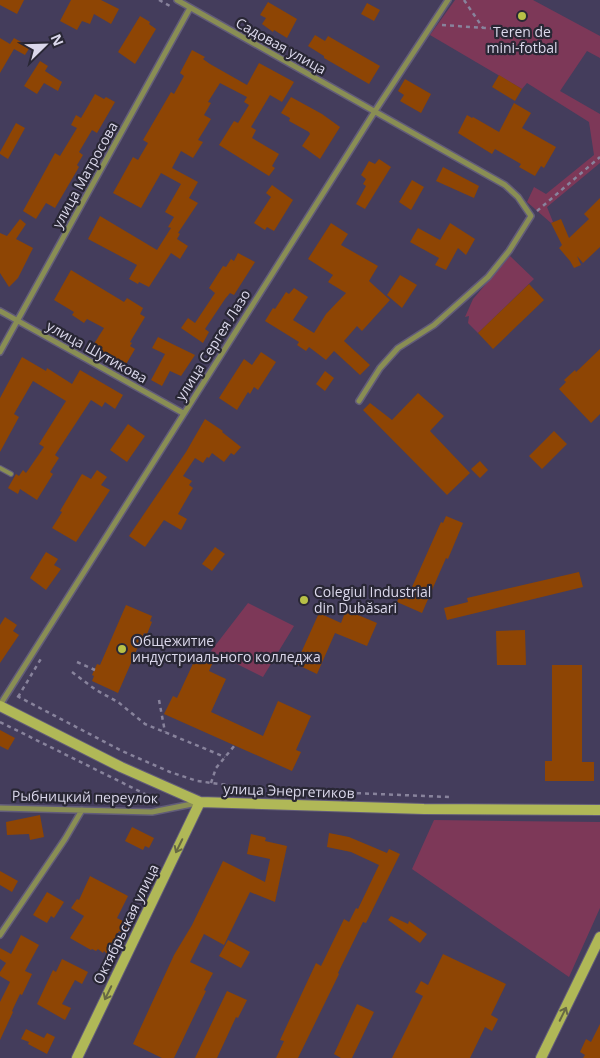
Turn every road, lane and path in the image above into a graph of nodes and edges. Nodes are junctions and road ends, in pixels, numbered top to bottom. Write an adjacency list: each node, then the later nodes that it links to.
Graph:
1 (177, 0): 4 (street, Садовая улица)
2 (448, 0): 5 (street, улица Сергея Лазо)
3 (464, 0): 6 (path)
4 (190, 8): 8 (street, Садовая улица); 12 (street, улица Матросова)
5 (432, 25): 6 (path); 8 (street, улица Сергея Лазо)
6 (483, 28): 7 (path)
7 (528, 31)
8 (375, 111): 10 (street, Садовая улица); 15 (street, улица Сергея Лазо)
9 (600, 157): 10 (path)
10 (531, 216): 14 (street)
11 (0, 311): 12 (street, улица Шутикова)
12 (17, 321): 13 (street, улица Матросова); 15 (street, улица Шутикова)
13 (0, 352)
14 (359, 401)
15 (183, 414): 21 (street, улица Сергея Лазо)
16 (0, 468): 17 (lane)
17 (11, 474)
18 (77, 662): 19 (path)
19 (95, 670)
20 (72, 672): 25 (path)
21 (9, 692): 23 (street, улица Сергея Лазо); 28 (path)
22 (159, 700): 25 (path)
23 (0, 706): 30 (street, улица Энергетиков)
24 (0, 722): 32 (path)
25 (165, 732): 27 (path)
26 (234, 745): 27 (path)
27 (225, 757): 28 (path)
28 (211, 783): 29 (path)
29 (451, 797)
30 (200, 802): 32 (street, Рыбницкий переулок); 34 (street, улица Энергетиков); 37 (street, Октябрьская улица, one-way to 37)
31 (0, 808): 33 (street, Рыбницкий переулок)
32 (168, 809): 33 (street, Рыбницкий переулок)
33 (82, 810): 35 (street)
34 (600, 810)
35 (0, 935)
36 (600, 937): 38 (street, one-way to 36)
37 (77, 1058)
38 (541, 1058)

